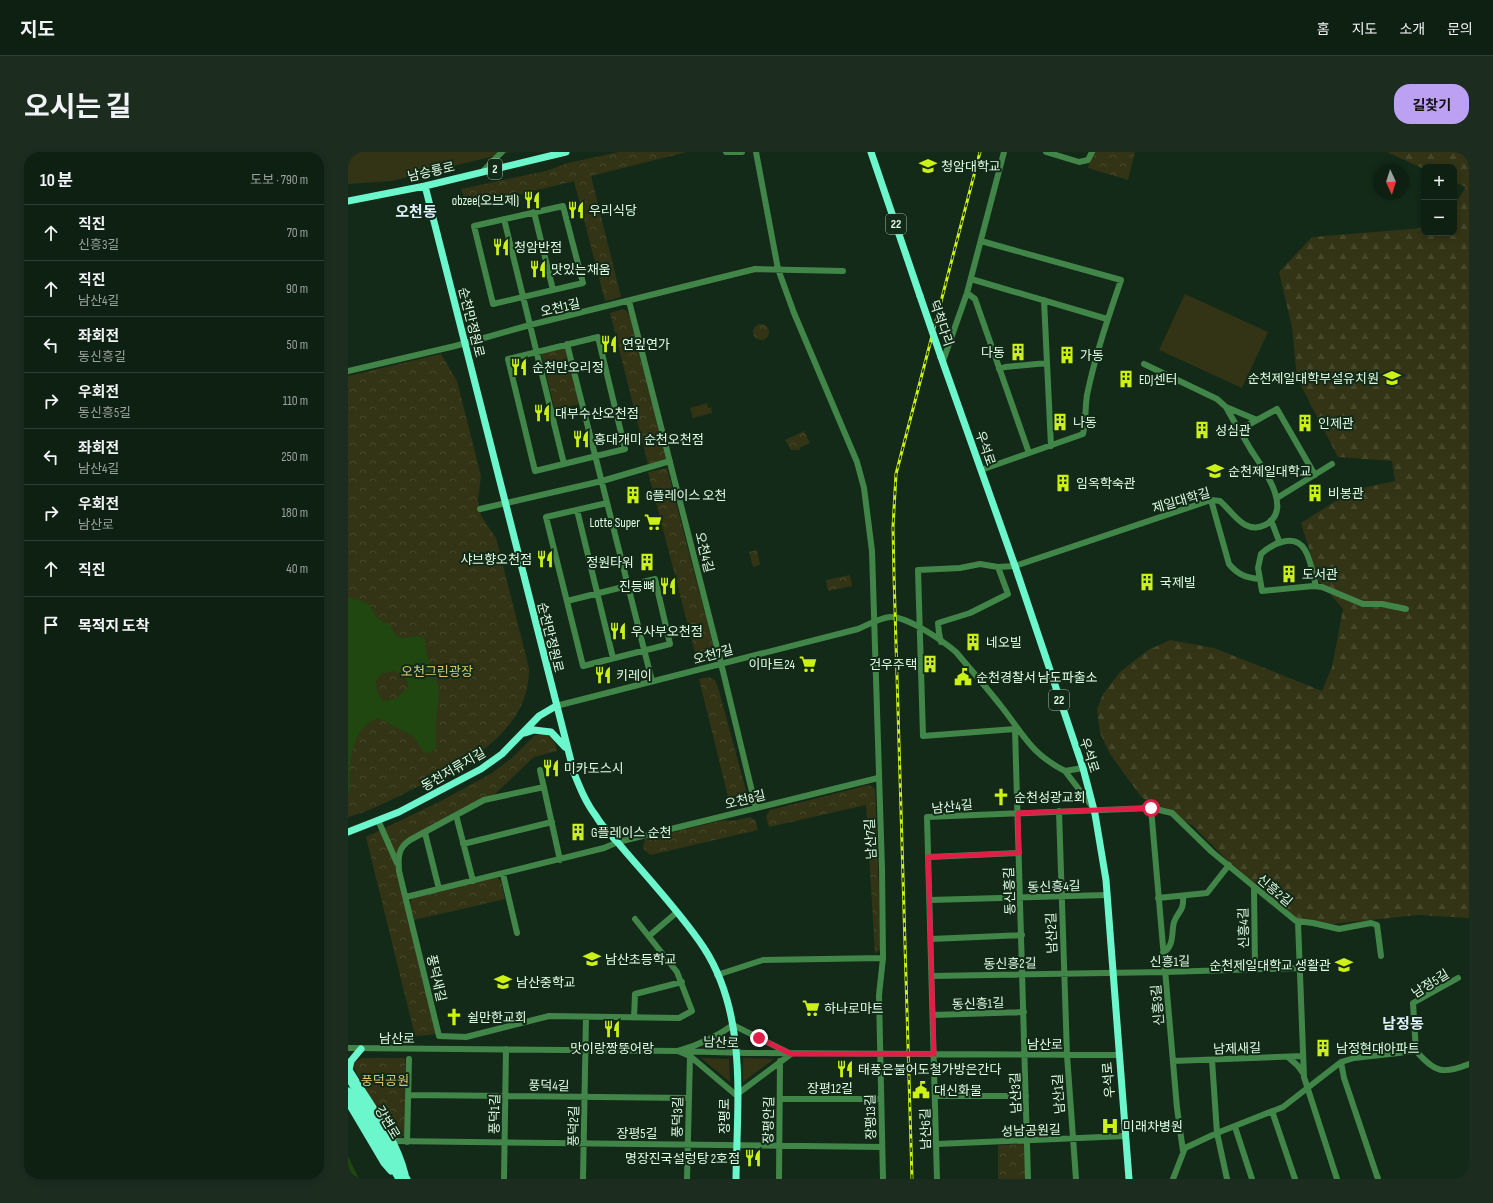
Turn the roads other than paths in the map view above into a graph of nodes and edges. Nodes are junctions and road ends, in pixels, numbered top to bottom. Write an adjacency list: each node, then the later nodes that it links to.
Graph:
1 (502, 152): 10 (street)
2 (566, 152): 10 (main road, 남승룡로 / 2)
3 (726, 152): 4 (street)
4 (742, 152)
5 (756, 152): 16 (street, 남산7길)
6 (871, 152): 29 (main road, 덕척다리 / 22, bridge)
7 (1004, 152): 15 (street)
8 (1046, 152): 9 (street)
9 (1092, 152)
10 (482, 172): 11 (main road, 남승룡로 / 2)
11 (425, 186): 12 (main road, 남승룡로 / 2); 26 (main road, 순천만정원로)
12 (348, 201)
13 (534, 212): 14 (street); 19 (street); 19 (street)
14 (504, 219): 21 (street); 21 (street)
15 (981, 241): 18 (street); 24 (street)
16 (778, 269): 17 (street, 오천1길); 23 (street, 오천1길); 62 (street, 남산7길)
17 (843, 270)
18 (971, 279): 20 (street); 22 (street)
19 (553, 290): 21 (street)
20 (967, 293): 29 (street); 32 (street)
21 (523, 297): 25 (street)
22 (1044, 300): 24 (street); 30 (street)
23 (629, 302): 25 (street, 오천1길); 40 (street, 오천4길)
24 (1107, 319): 37 (street)
25 (530, 325): 26 (street, 오천1길); 28 (street)
26 (464, 342): 33 (street, 오천1길); 48 (main road, 순천만정원로)
27 (567, 344): 28 (street); 39 (street); 39 (street)
28 (537, 352): 41 (street); 41 (street)
29 (942, 359): 43 (main road, 우석로 / 22)
30 (1047, 363): 32 (street); 37 (street)
31 (1144, 364): 34 (street)
32 (1000, 369): 38 (street)
33 (348, 371)
34 (1226, 407): 35 (street); 36 (street)
35 (1257, 420): 36 (street); 44 (street)
36 (1239, 430): 46 (street)
37 (1051, 446): 38 (street)
38 (1029, 453): 43 (street)
39 (596, 456): 41 (street); 45 (street)
40 (670, 461): 45 (street); 67 (street, 오천4길)
41 (564, 464)
42 (1332, 464): 44 (street)
43 (981, 470): 55 (main road, 우석로 / 22)
44 (1315, 475): 46 (street)
45 (602, 481): 48 (street); 49 (street)
46 (1277, 498): 52 (street)
47 (1211, 500): 52 (street, 제일대학길); 55 (street, 제일대학길); 56 (street)
48 (504, 503): 50 (street); 69 (main road, 순천만정원로)
49 (607, 503): 51 (street); 57 (street)
50 (480, 509)
51 (577, 510): 59 (street); 60 (street)
52 (1272, 520): 53 (street)
53 (1279, 541): 56 (street); 58 (street)
54 (998, 566): 55 (street, 제일대학길); 63 (street); 64 (street)
55 (1015, 566): 73 (main road, 우석로 / 22)
56 (1260, 579): 58 (street)
57 (628, 586): 59 (street); 65 (street); 65 (street)
58 (1316, 586): 61 (street)
59 (598, 594): 60 (street); 66 (street)
60 (567, 601): 66 (street)
61 (1406, 610)
62 (875, 622): 63 (street, 오천7길); 67 (street, 오천7길); 76 (street, 남산7길)
63 (921, 629): 64 (street, 오천7길); 70 (street)
64 (941, 642): 70 (street, 오천7길)
65 (644, 651): 66 (street); 68 (street)
66 (613, 658)
67 (722, 663): 68 (street, 오천7길); 78 (street, 오천4길)
68 (652, 681): 69 (street, 오천7길)
69 (556, 706): 71 (main road, 동천저류지길); 72 (main road, 순천만정원로)
70 (1016, 729): 75 (street, 오천7길); 82 (street, 동신흥길)
71 (523, 734): 72 (main road); 84 (main road, 동천저류지길)
72 (567, 750): 89 (main road, 순천만정원로)
73 (1083, 768): 75 (street); 80 (main road, 우석로 / 22)
74 (540, 770): 77 (street)
75 (1065, 771): 80 (street, 오천7길)
76 (878, 778): 78 (street, 오천8길); 117 (street, 남산7길)
77 (544, 787): 83 (street); 85 (street)
78 (756, 808): 89 (street, 오천8길)
79 (1151, 808): 80 (street); 95 (street, 신흥2길); 106 (street, 신흥3길)
80 (1094, 809): 81 (street, 남산4길); 101 (main road, 우석로 / 22)
81 (1059, 811): 82 (street, 남산4길); 104 (street, 남산2길)
82 (1018, 813): 92 (street, 동신흥길); 93 (street, 남산4길)
83 (456, 815): 87 (street); 90 (street)
84 (378, 820): 86 (main road, 동천저류지길); 88 (street)
85 (552, 822): 90 (street); 94 (street)
86 (348, 832)
87 (425, 833): 91 (street); 100 (street)
88 (389, 842): 91 (street); 96 (street)
89 (618, 842): 94 (street); 108 (main road, 순천만정원로)
90 (463, 844): 98 (street)
91 (402, 846): 96 (street, 풍덕새길)
92 (1019, 853): 93 (street); 105 (street, 동신흥길)
93 (928, 857): 107 (street, 남산4길)
94 (560, 860): 97 (street)
95 (1229, 865): 99 (street, 신흥2길); 102 (street)
96 (399, 871): 103 (street, 풍덕새길)
97 (503, 874): 98 (street); 111 (street)
98 (473, 881): 100 (street)
99 (1254, 887): 110 (street, 신흥2길); 119 (street, 신흥4길)
100 (439, 889): 103 (street)
101 (1107, 896): 104 (street, 동신흥4길); 122 (main road, 우석로 / 22)
102 (1183, 896): 106 (street); 115 (street)
103 (406, 897): 132 (street, 풍덕새길)
104 (1061, 897): 105 (street, 동신흥4길); 121 (street, 남산2길)
105 (1020, 898): 107 (street, 동신흥4길); 112 (street, 동신흥길)
106 (1158, 898): 115 (street, 신흥3길)
107 (930, 900): 114 (street, 남산4길)
108 (676, 913): 113 (street); 124 (main road, 순천만정원로)
109 (635, 919): 113 (street, 풍덕새길)
110 (1298, 922): 116 (street, 신흥2길); 118 (street)
111 (517, 933)
112 (1022, 935): 114 (street); 123 (street, 동신흥길)
113 (649, 936): 127 (street, 풍덕새길)
114 (931, 939): 125 (street, 남산4길)
115 (1163, 953): 120 (street, 신흥3길)
116 (1381, 956)
117 (883, 958): 124 (street); 128 (street, 남산7길)
118 (1301, 968): 119 (street, 신흥1길); 149 (street)
119 (1255, 969): 120 (street, 신흥1길)
120 (1165, 972): 122 (street, 신흥1길); 154 (street, 신흥3길)
121 (1064, 973): 122 (street, 동신흥2길); 123 (street, 동신흥2길); 146 (street, 남산2길)
122 (1112, 973): 147 (main road, 우석로 / 22)
123 (1023, 974): 125 (street, 동신흥2길); 130 (street, 동신흥길)
124 (717, 975): 134 (main road, 순천만정원로)
125 (932, 976): 131 (street, 남산4길)
126 (1458, 978): 140 (street, 남정5길)
127 (682, 982): 133 (street); 133 (street, 풍덕새길)
128 (879, 1008): 129 (street); 143 (street, 남산7길)
129 (841, 1010)
130 (1024, 1012): 131 (street, 동신흥1길); 145 (street, 동신흥길)
131 (933, 1015): 144 (street, 남산4길)
132 (586, 1017): 133 (street, 풍덕새길); 138 (street, 풍덕2길)
133 (634, 1018)
134 (733, 1025): 139 (street); 141 (main road, 순천만정원로); 142 (street)
135 (348, 1048): 136 (street, 남산로)
136 (361, 1049): 137 (street, 남산로); 157 (main road)
137 (506, 1049): 138 (street, 남산로); 163 (street, 풍덕1길)
138 (585, 1050): 139 (street, 남산로); 166 (street, 풍덕2길)
139 (678, 1051): 141 (street, 남산로); 148 (street)
140 (1416, 1051): 155 (street); 156 (street)
141 (737, 1053): 142 (street, 남산로); 162 (main road, 장평로)
142 (791, 1054): 143 (street, 남산로); 153 (street)
143 (880, 1054): 144 (street, 남산로); 169 (street, 장평13길)
144 (934, 1054): 145 (street, 남산로); 164 (street, 남산6길)
145 (1025, 1054): 146 (street, 남산로); 165 (street, 남산3길)
146 (1067, 1055): 147 (street, 남산로); 175 (street, 남산1길)
147 (1118, 1055): 174 (main road, 우석로 / 22)
148 (690, 1056): 162 (street); 167 (street, 풍덕3길)
149 (1302, 1056): 150 (street, 남제새길); 158 (street)
150 (1288, 1057): 152 (street, 남제새길); 158 (street)
151 (409, 1059): 161 (street)
152 (1212, 1060): 154 (street, 남제새길); 173 (street)
153 (780, 1061): 162 (street); 168 (street, 장평안길)
154 (1173, 1061): 186 (street)
155 (1342, 1062): 159 (street); 204 (street)
156 (1469, 1064)
157 (348, 1072): 176 (main road); 187 (main road, 강변로)
158 (1304, 1076): 159 (street)
159 (1308, 1088): 171 (street); 203 (street)
160 (348, 1091): 188 (main road, 강변로)
161 (409, 1095): 163 (street, 풍덕4길); 178 (street)
162 (736, 1095): 183 (main road, 장평로)
163 (506, 1096): 166 (street, 풍덕4길); 179 (street, 풍덕1길)
164 (935, 1096): 165 (street); 182 (street, 남산6길)
165 (1026, 1096): 177 (street, 남산3길)
166 (584, 1097): 167 (street, 풍덕4길); 180 (street, 풍덕2길)
167 (689, 1098): 181 (street, 풍덕3길)
168 (780, 1099): 169 (street, 장평12길); 184 (street, 장평안길)
169 (881, 1099): 185 (street, 장평13길)
170 (348, 1102): 188 (main road)
171 (1272, 1111): 172 (street); 202 (street)
172 (1234, 1127): 173 (street); 201 (street)
173 (1217, 1133): 186 (street); 200 (street)
174 (1125, 1136): 175 (street, 성남공원길); 198 (main road, 우석로 / 22)
175 (1073, 1140): 177 (street, 성남공원길); 197 (street, 남산1길)
176 (393, 1141): 178 (street, 장평5길); 187 (main road)
177 (1027, 1141): 182 (street, 성남공원길); 196 (street, 남산3길)
178 (408, 1142): 179 (street, 장평5길)
179 (505, 1143): 180 (street, 장평5길); 189 (street, 풍덕1길)
180 (584, 1144): 181 (street, 장평5길); 190 (street, 풍덕2길)
181 (688, 1144): 183 (street, 장평5길); 191 (street, 풍덕3길)
182 (937, 1144): 195 (street, 남산6길)
183 (736, 1145): 184 (street, 장평5길); 192 (main road, 장평로)
184 (779, 1145): 185 (street, 장평5길); 193 (street, 장평안길)
185 (882, 1147): 194 (street, 장평13길)
186 (1183, 1151): 199 (street)
187 (406, 1176)
188 (398, 1178)
189 (504, 1179)
190 (583, 1179)
191 (687, 1179)
192 (736, 1179)
193 (779, 1179)
194 (883, 1179)
195 (937, 1179)
196 (1028, 1179)
197 (1076, 1179)
198 (1129, 1179)
199 (1173, 1179)
200 (1228, 1179)
201 (1252, 1179)
202 (1295, 1179)
203 (1337, 1179)
204 (1378, 1179)

